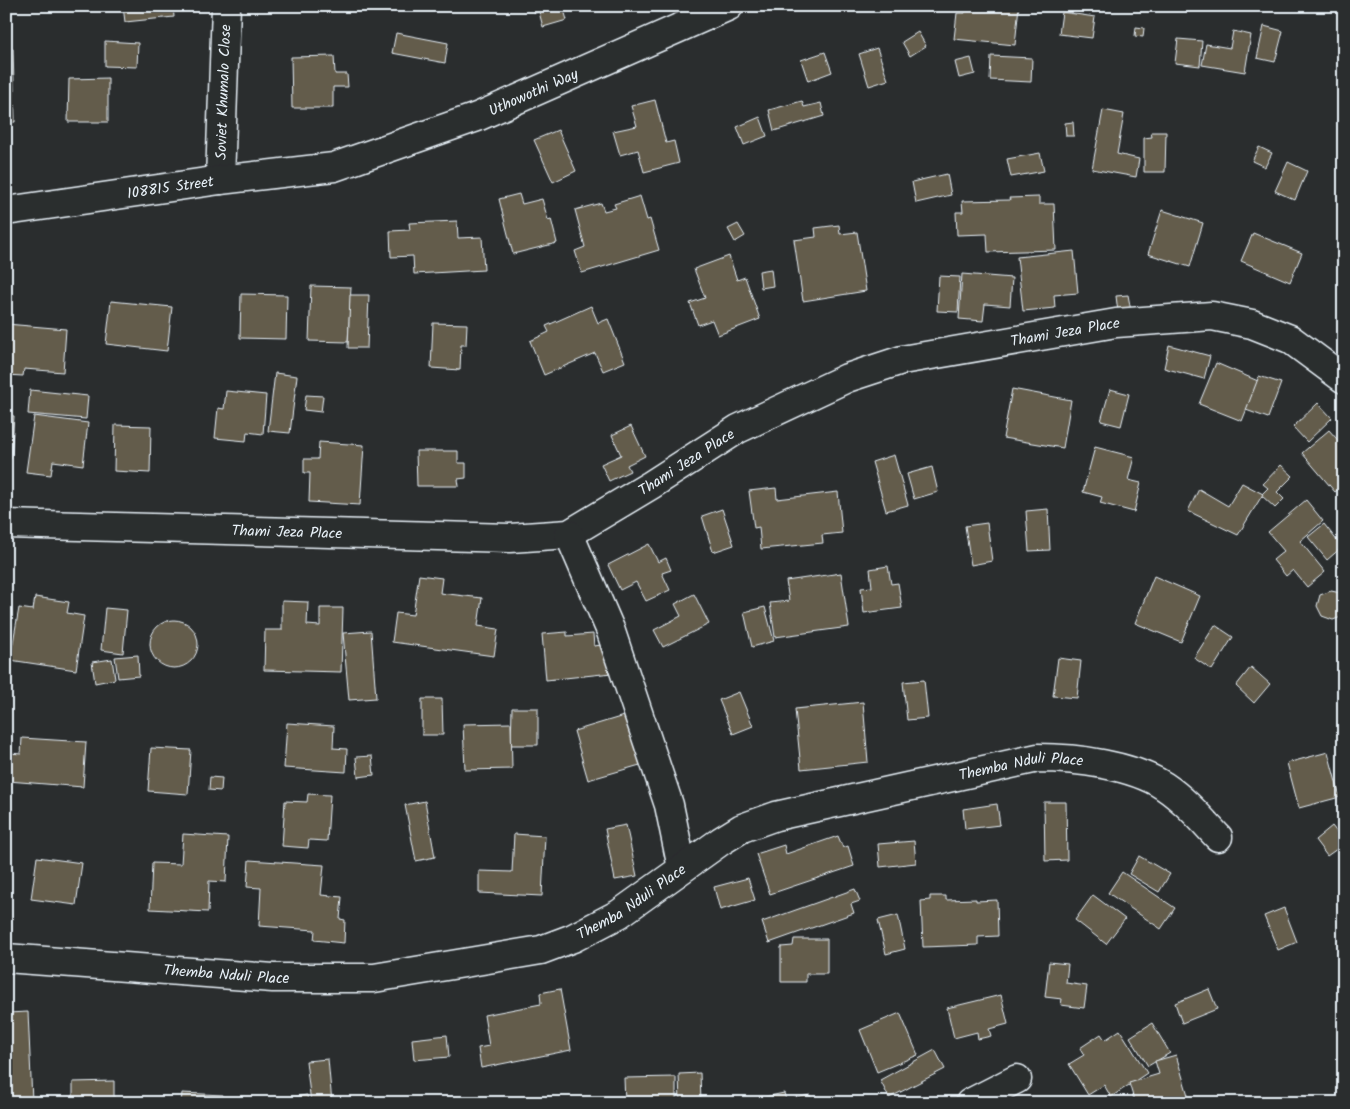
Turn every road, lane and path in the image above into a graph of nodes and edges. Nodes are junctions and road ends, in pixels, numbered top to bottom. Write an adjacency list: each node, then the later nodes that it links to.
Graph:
1 (226, 6): 4 (street, Soviet Khumalo Close)
2 (729, 6): 3 (street, Uthowothi Way)
3 (334, 167): 4 (street, 108815 Street)
4 (220, 180): 5 (street, 108815 Street)
5 (6, 211)
6 (1344, 379): 8 (street, Thami Jeza Place)
7 (6, 524): 8 (street, Thami Jeza Place)
8 (568, 534): 10 (street)
9 (1218, 836): 10 (street, Themba Nduli Place)
10 (682, 868): 11 (street, Themba Nduli Place)
11 (6, 958)
12 (1017, 1079): 13 (street)
13 (970, 1103)

